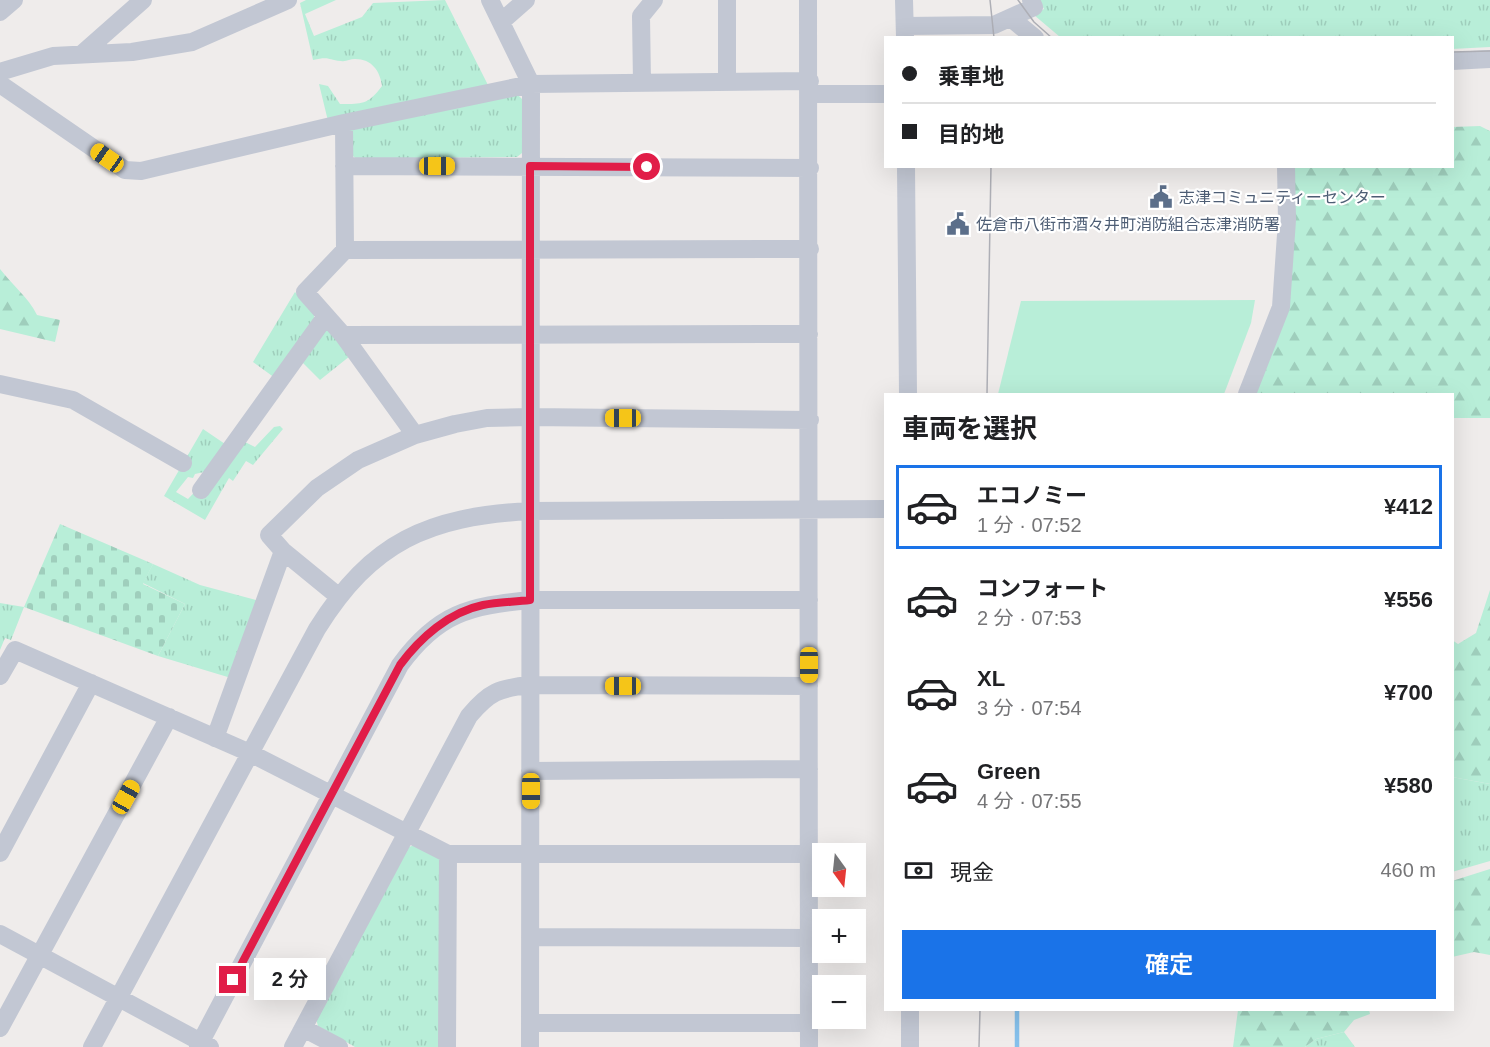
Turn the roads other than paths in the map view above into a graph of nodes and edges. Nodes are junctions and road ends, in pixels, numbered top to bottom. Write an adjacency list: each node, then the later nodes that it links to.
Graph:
1 (14, 0): 11 (street)
2 (143, 0): 16 (street)
3 (490, 0): 13 (street)
4 (526, 0): 13 (street)
5 (654, 0): 21 (street)
6 (727, 0): 20 (street)
7 (808, 0): 24 (street)
8 (904, 0): 14 (street)
9 (1030, 0): 12 (street)
10 (278, 2): 16 (street)
11 (0, 12)
12 (1012, 19): 14 (street); 15 (street)
13 (501, 22): 23 (street)
14 (905, 32)
15 (1033, 36)
16 (82, 53): 19 (street)
17 (1490, 59): 18 (street)
18 (1454, 61)
19 (0, 72)
20 (727, 82): 21 (street); 24 (street)
21 (642, 83): 23 (street)
22 (0, 84): 26 (street)
23 (531, 84): 26 (street); 28 (street)
24 (810, 88): 25 (street); 29 (street)
25 (884, 94)
26 (344, 123): 27 (street)
27 (344, 166): 28 (street); 33 (street)
28 (530, 166): 29 (street); 34 (street)
29 (810, 168): 32 (street)
30 (906, 168): 40 (street)
31 (1286, 168): 41 (street)
32 (810, 249): 34 (street); 36 (street)
33 (345, 250): 34 (street); 35 (street)
34 (530, 250): 37 (street)
35 (326, 316): 38 (street); 46 (street)
36 (809, 334): 37 (street); 43 (street)
37 (530, 335): 38 (street); 42 (street)
38 (343, 336): 44 (street)
39 (0, 384): 45 (street)
40 (908, 393)
41 (1247, 393)
42 (530, 417): 43 (street); 44 (street); 49 (street)
43 (810, 420): 47 (street)
44 (415, 435): 50 (street)
45 (183, 463)
46 (201, 490)
47 (809, 509): 48 (street); 49 (street); 53 (street)
48 (884, 509)
49 (529, 511): 51 (street); 52 (street)
50 (283, 551): 51 (street); 59 (street)
51 (338, 596): 60 (street)
52 (530, 600): 53 (street); 56 (street); 63 (street)
53 (809, 600): 57 (street)
54 (0, 676): 55 (street)
55 (91, 683): 58 (street); 65 (street)
56 (530, 685): 57 (street); 62 (street); 64 (street)
57 (809, 686): 61 (street)
58 (169, 717): 59 (street); 72 (street)
59 (215, 738): 60 (street)
60 (250, 753): 63 (street); 73 (street)
61 (809, 769): 62 (street); 68 (street)
62 (530, 771): 67 (street)
63 (333, 794): 64 (street); 79 (street)
64 (408, 832): 66 (street); 78 (street)
65 (0, 853)
66 (448, 854): 67 (street); 83 (street)
67 (531, 854): 68 (street); 70 (street)
68 (809, 854): 71 (street)
69 (0, 934): 72 (street)
70 (530, 937): 71 (street); 75 (street)
71 (809, 938): 76 (street)
72 (39, 956): 73 (street); 77 (street)
73 (118, 998): 79 (street); 80 (street)
74 (910, 1011): 86 (street)
75 (530, 1023): 76 (street); 84 (street)
76 (808, 1023): 85 (street)
77 (0, 1028)
78 (303, 1028): 81 (street); 82 (street)
79 (203, 1045)
80 (92, 1047)
81 (293, 1047)
82 (339, 1047)
83 (447, 1047)
84 (530, 1047)
85 (809, 1047)
86 (910, 1047)

